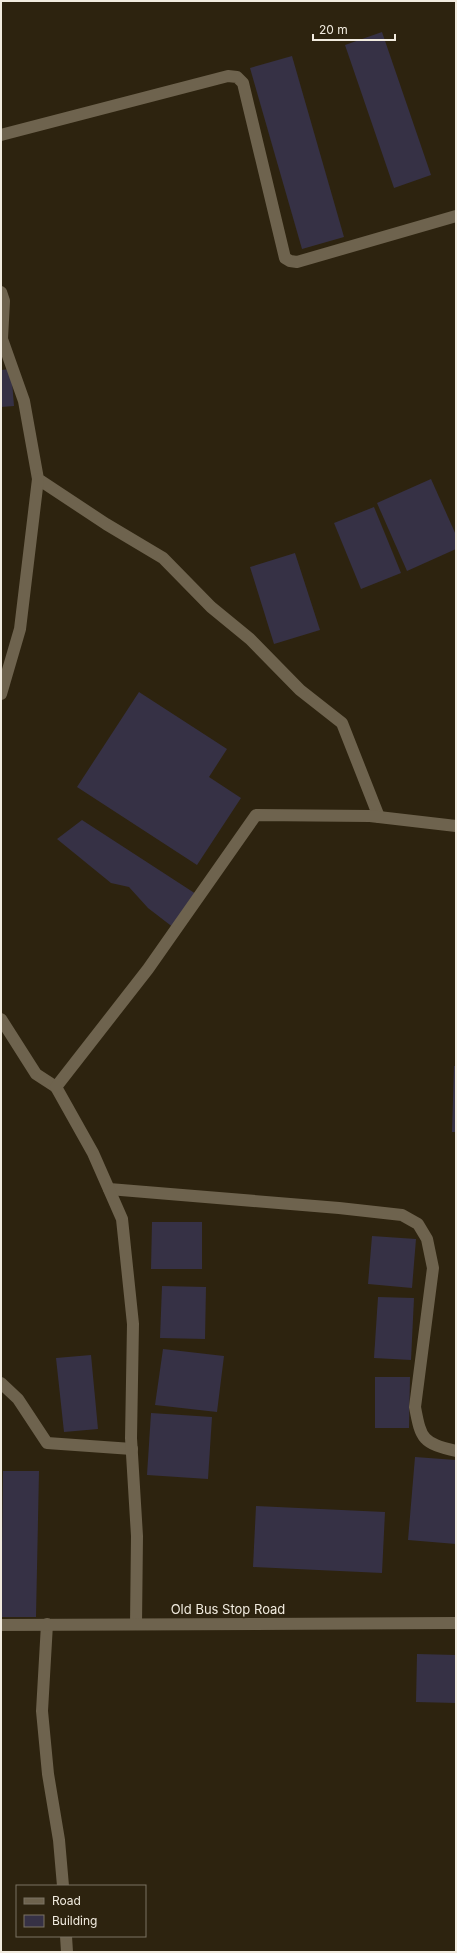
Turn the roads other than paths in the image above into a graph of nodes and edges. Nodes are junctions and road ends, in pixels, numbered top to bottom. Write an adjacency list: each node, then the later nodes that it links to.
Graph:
1 (1, 135): 2 (street)
2 (456, 216)
3 (1, 292): 4 (street)
4 (38, 479): 5 (street); 6 (street)
5 (1, 694)
6 (379, 817): 7 (street); 9 (street)
7 (456, 826)
8 (1, 1019): 9 (street)
9 (56, 1087): 10 (street)
10 (109, 1189): 12 (street); 13 (street)
11 (1, 1383): 12 (street)
12 (132, 1449): 16 (street)
13 (456, 1451)
14 (456, 1623): 16 (street, Old Bus Stop Road)
15 (47, 1624): 16 (street, Old Bus Stop Road); 17 (street, Old Bus Stop Road); 18 (street)
16 (136, 1624)
17 (1, 1625)
18 (63, 1885)
19 (66, 1937): 20 (street)
20 (67, 1952)

